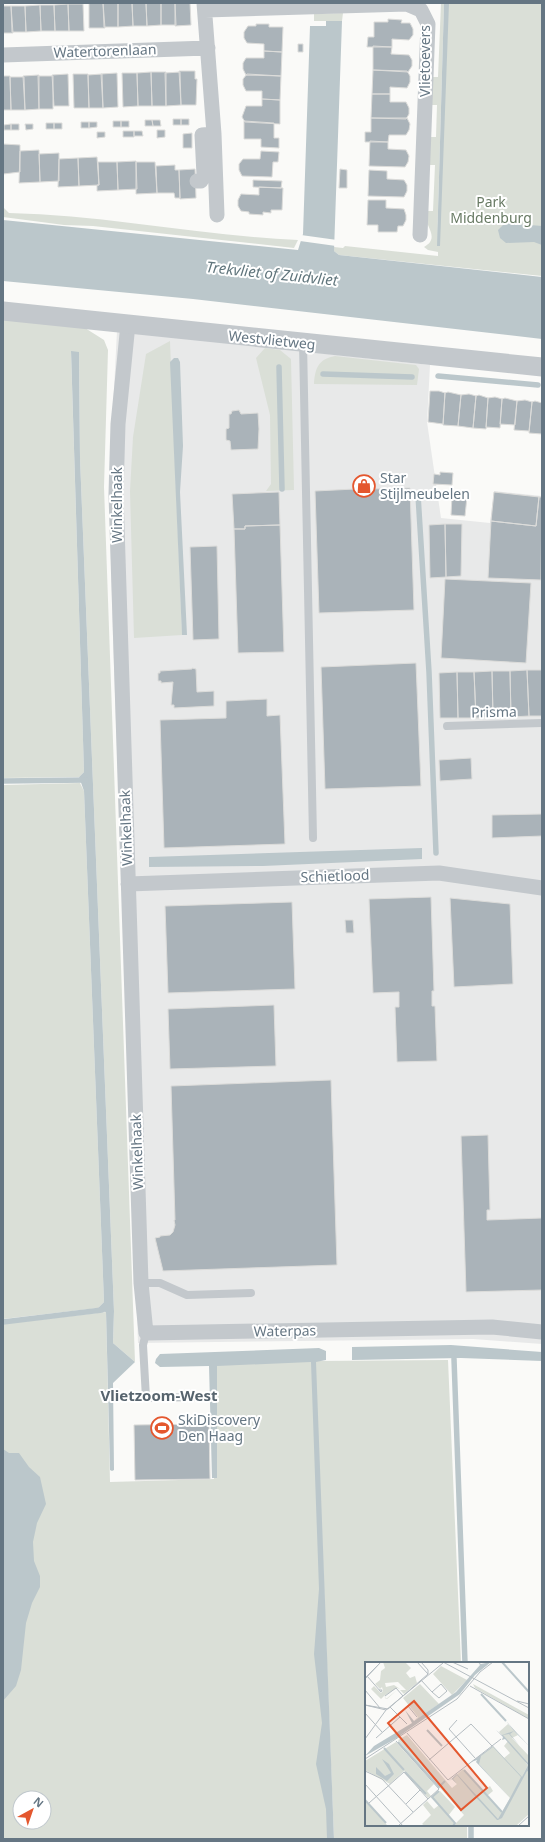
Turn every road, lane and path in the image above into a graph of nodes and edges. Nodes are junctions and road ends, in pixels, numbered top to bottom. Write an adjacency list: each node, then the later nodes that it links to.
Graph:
1 (205, 6): 2 (street, Vlietoevers); 7 (street, Vlietoevers)
2 (208, 48): 3 (street, Watertorenlaan); 4 (street, Vlietoevers)
3 (3, 55)
4 (214, 134): 5 (street); 6 (street, Vlietoevers)
5 (197, 181)
6 (217, 215)
7 (420, 235)
8 (3, 310): 9 (street, Westvlietweg)
9 (128, 324): 10 (street, Westvlietweg); 15 (street, Winkelhaak)
10 (303, 343): 11 (street, Westvlietweg); 14 (lane)
11 (542, 367)
12 (542, 723): 13 (lane, Prisma)
13 (447, 726)
14 (313, 838)
15 (128, 884): 16 (street, Schietlood); 17 (street, Winkelhaak)
16 (542, 888)
17 (141, 1283): 18 (lane); 20 (street, Winkelhaak)
18 (252, 1293)
19 (542, 1332): 20 (street, Waterpas)
20 (146, 1333): 21 (lane)
21 (198, 1397)

